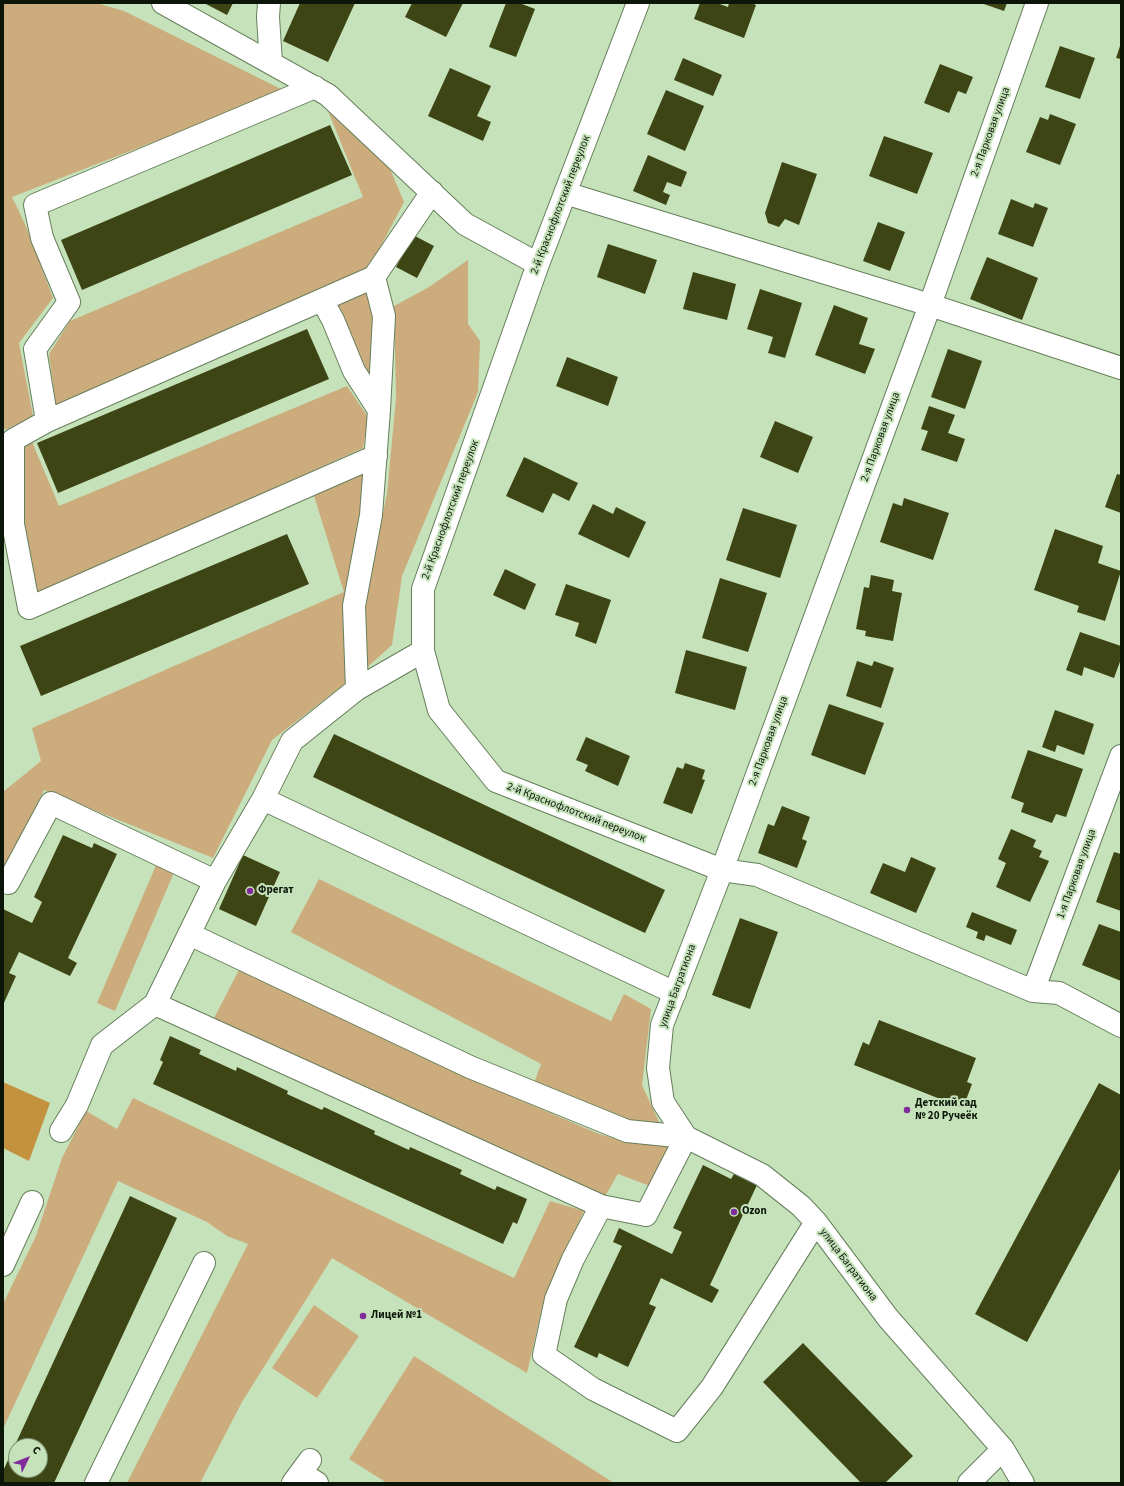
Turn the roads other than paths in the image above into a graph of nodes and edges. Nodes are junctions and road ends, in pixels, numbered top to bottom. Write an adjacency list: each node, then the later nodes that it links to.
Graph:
1 (163, 3): 5 (street)
2 (269, 3): 5 (street)
3 (638, 3): 8 (street, 2-й Краснофлотский переулок)
4 (1037, 3): 12 (street, 2-я Парковая улица)
5 (271, 63): 6 (street)
6 (315, 87): 7 (street); 15 (street)
7 (432, 192): 9 (street); 10 (street)
8 (565, 193): 9 (street, 2-й Краснофлотский переулок); 12 (street)
9 (538, 264): 17 (street, 2-й Краснофлотский переулок)
10 (374, 277): 11 (street); 14 (street)
11 (322, 300): 14 (street); 15 (street)
12 (930, 306): 13 (street); 21 (street, 2-я Парковая улица)
13 (1121, 368)
14 (379, 410): 16 (street)
15 (47, 421): 16 (street)
16 (376, 456): 18 (street)
17 (423, 651): 18 (street); 21 (street, 2-й Краснофлотский переулок)
18 (357, 689): 20 (street)
19 (1121, 756): 25 (street, 1-я Парковая улица)
20 (263, 799): 22 (street); 26 (street)
21 (722, 870): 25 (street); 26 (street, улица Багратиона)
22 (215, 881): 23 (street); 24 (street)
23 (8, 883)
24 (189, 934): 27 (street); 30 (street)
25 (1033, 992): 28 (street)
26 (674, 993): 30 (street, улица Багратиона)
27 (155, 1004): 29 (street); 32 (street)
28 (1121, 1026)
29 (61, 1131)
30 (686, 1137): 32 (street); 33 (street, улица Багратиона)
31 (32, 1202): 35 (street)
32 (601, 1206): 33 (street)
33 (816, 1222): 36 (street, улица Багратиона)
34 (204, 1263): 37 (street)
35 (3, 1265)
36 (1002, 1450): 38 (street); 39 (street, улица Багратиона)
37 (96, 1483)
38 (969, 1483)
39 (1024, 1483)

